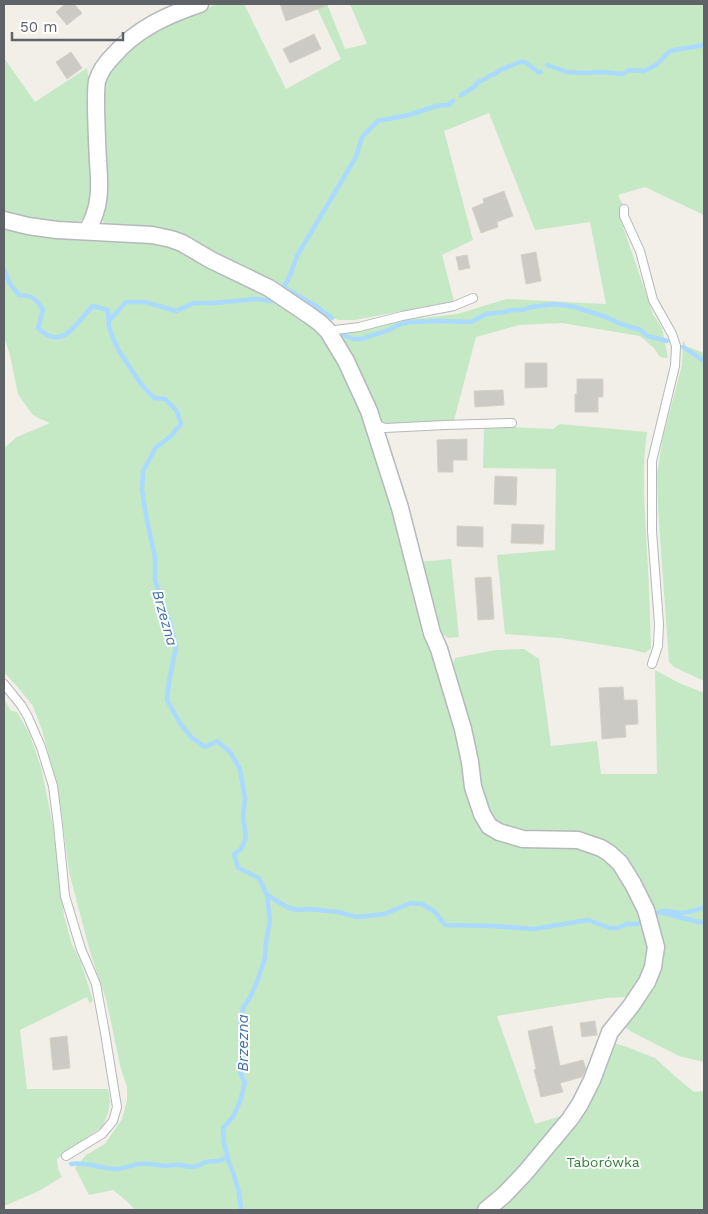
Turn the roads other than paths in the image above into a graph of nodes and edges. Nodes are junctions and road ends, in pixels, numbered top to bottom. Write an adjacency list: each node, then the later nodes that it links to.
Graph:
1 (200, 4): 4 (street)
2 (624, 209): 9 (lane)
3 (4, 220): 4 (street)
4 (87, 231): 6 (street)
5 (472, 298): 6 (lane)
6 (328, 331): 7 (street)
7 (373, 423): 8 (lane); 12 (street)
8 (512, 423)
9 (652, 664)
10 (4, 684): 11 (lane)
11 (66, 1156)
12 (486, 1210)

